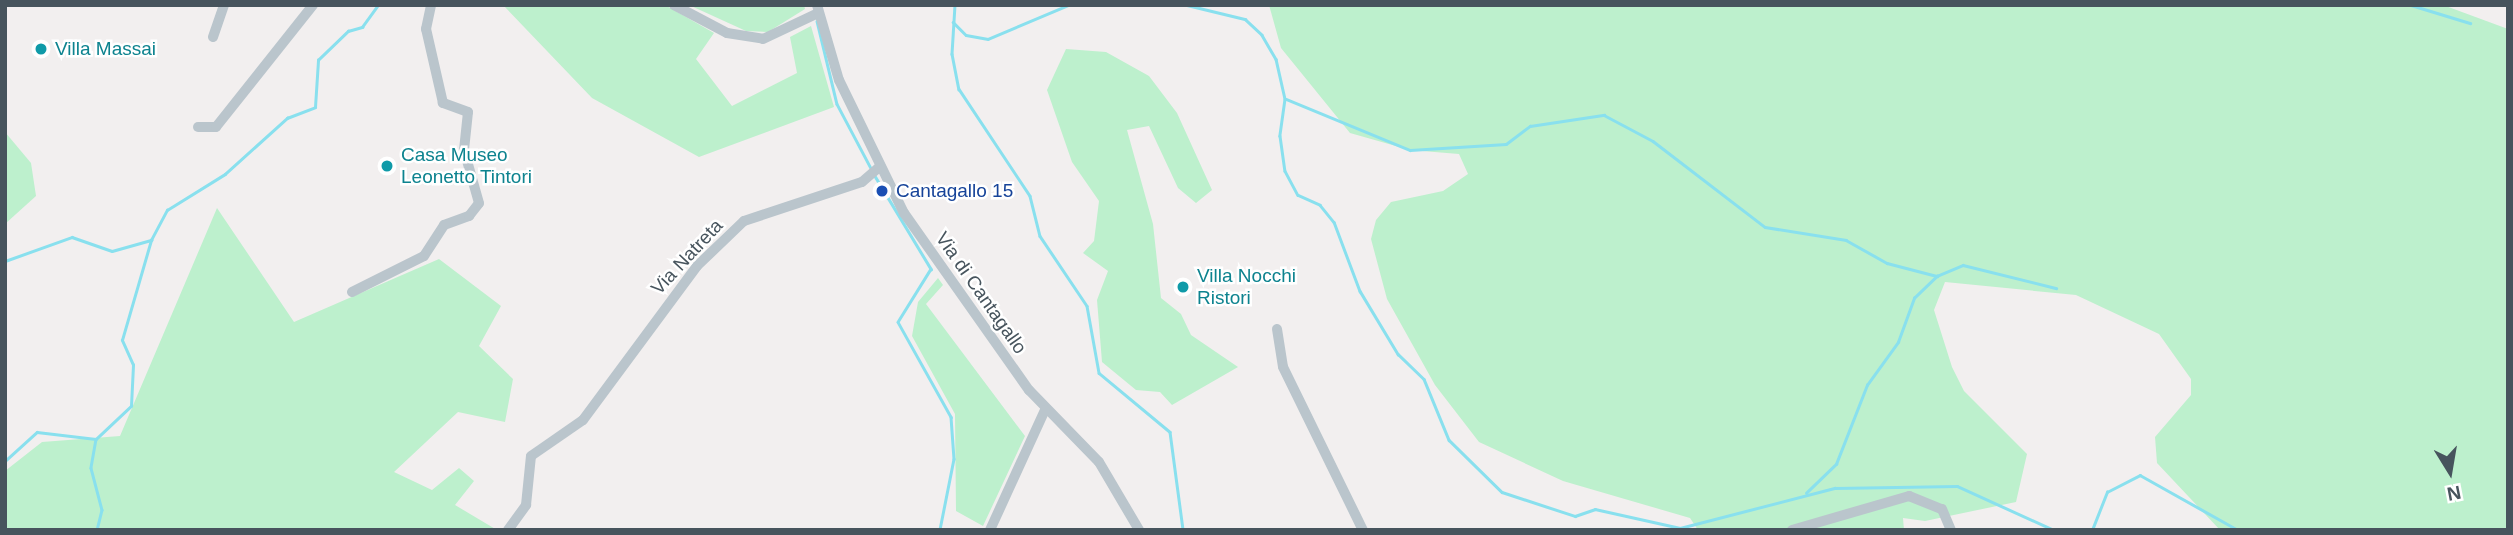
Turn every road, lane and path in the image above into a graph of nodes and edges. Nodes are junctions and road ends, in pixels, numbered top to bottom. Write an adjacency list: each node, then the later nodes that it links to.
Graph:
1 (224, 5): 6 (street)
2 (313, 5): 7 (street)
3 (431, 5): 9 (street)
4 (674, 5): 5 (street)
5 (819, 13): 8 (street, Via di Cantagallo)
6 (213, 37)
7 (198, 127)
8 (878, 168): 11 (street, Via di Cantagallo); 12 (street, Via Natreta)
9 (352, 292)
10 (1277, 329): 15 (street)
11 (1045, 410): 13 (street); 14 (street, Via di Cantagallo)
12 (508, 530)
13 (990, 530)
14 (1139, 530)
15 (1363, 530)
16 (1792, 530): 17 (street)
17 (1951, 530)

